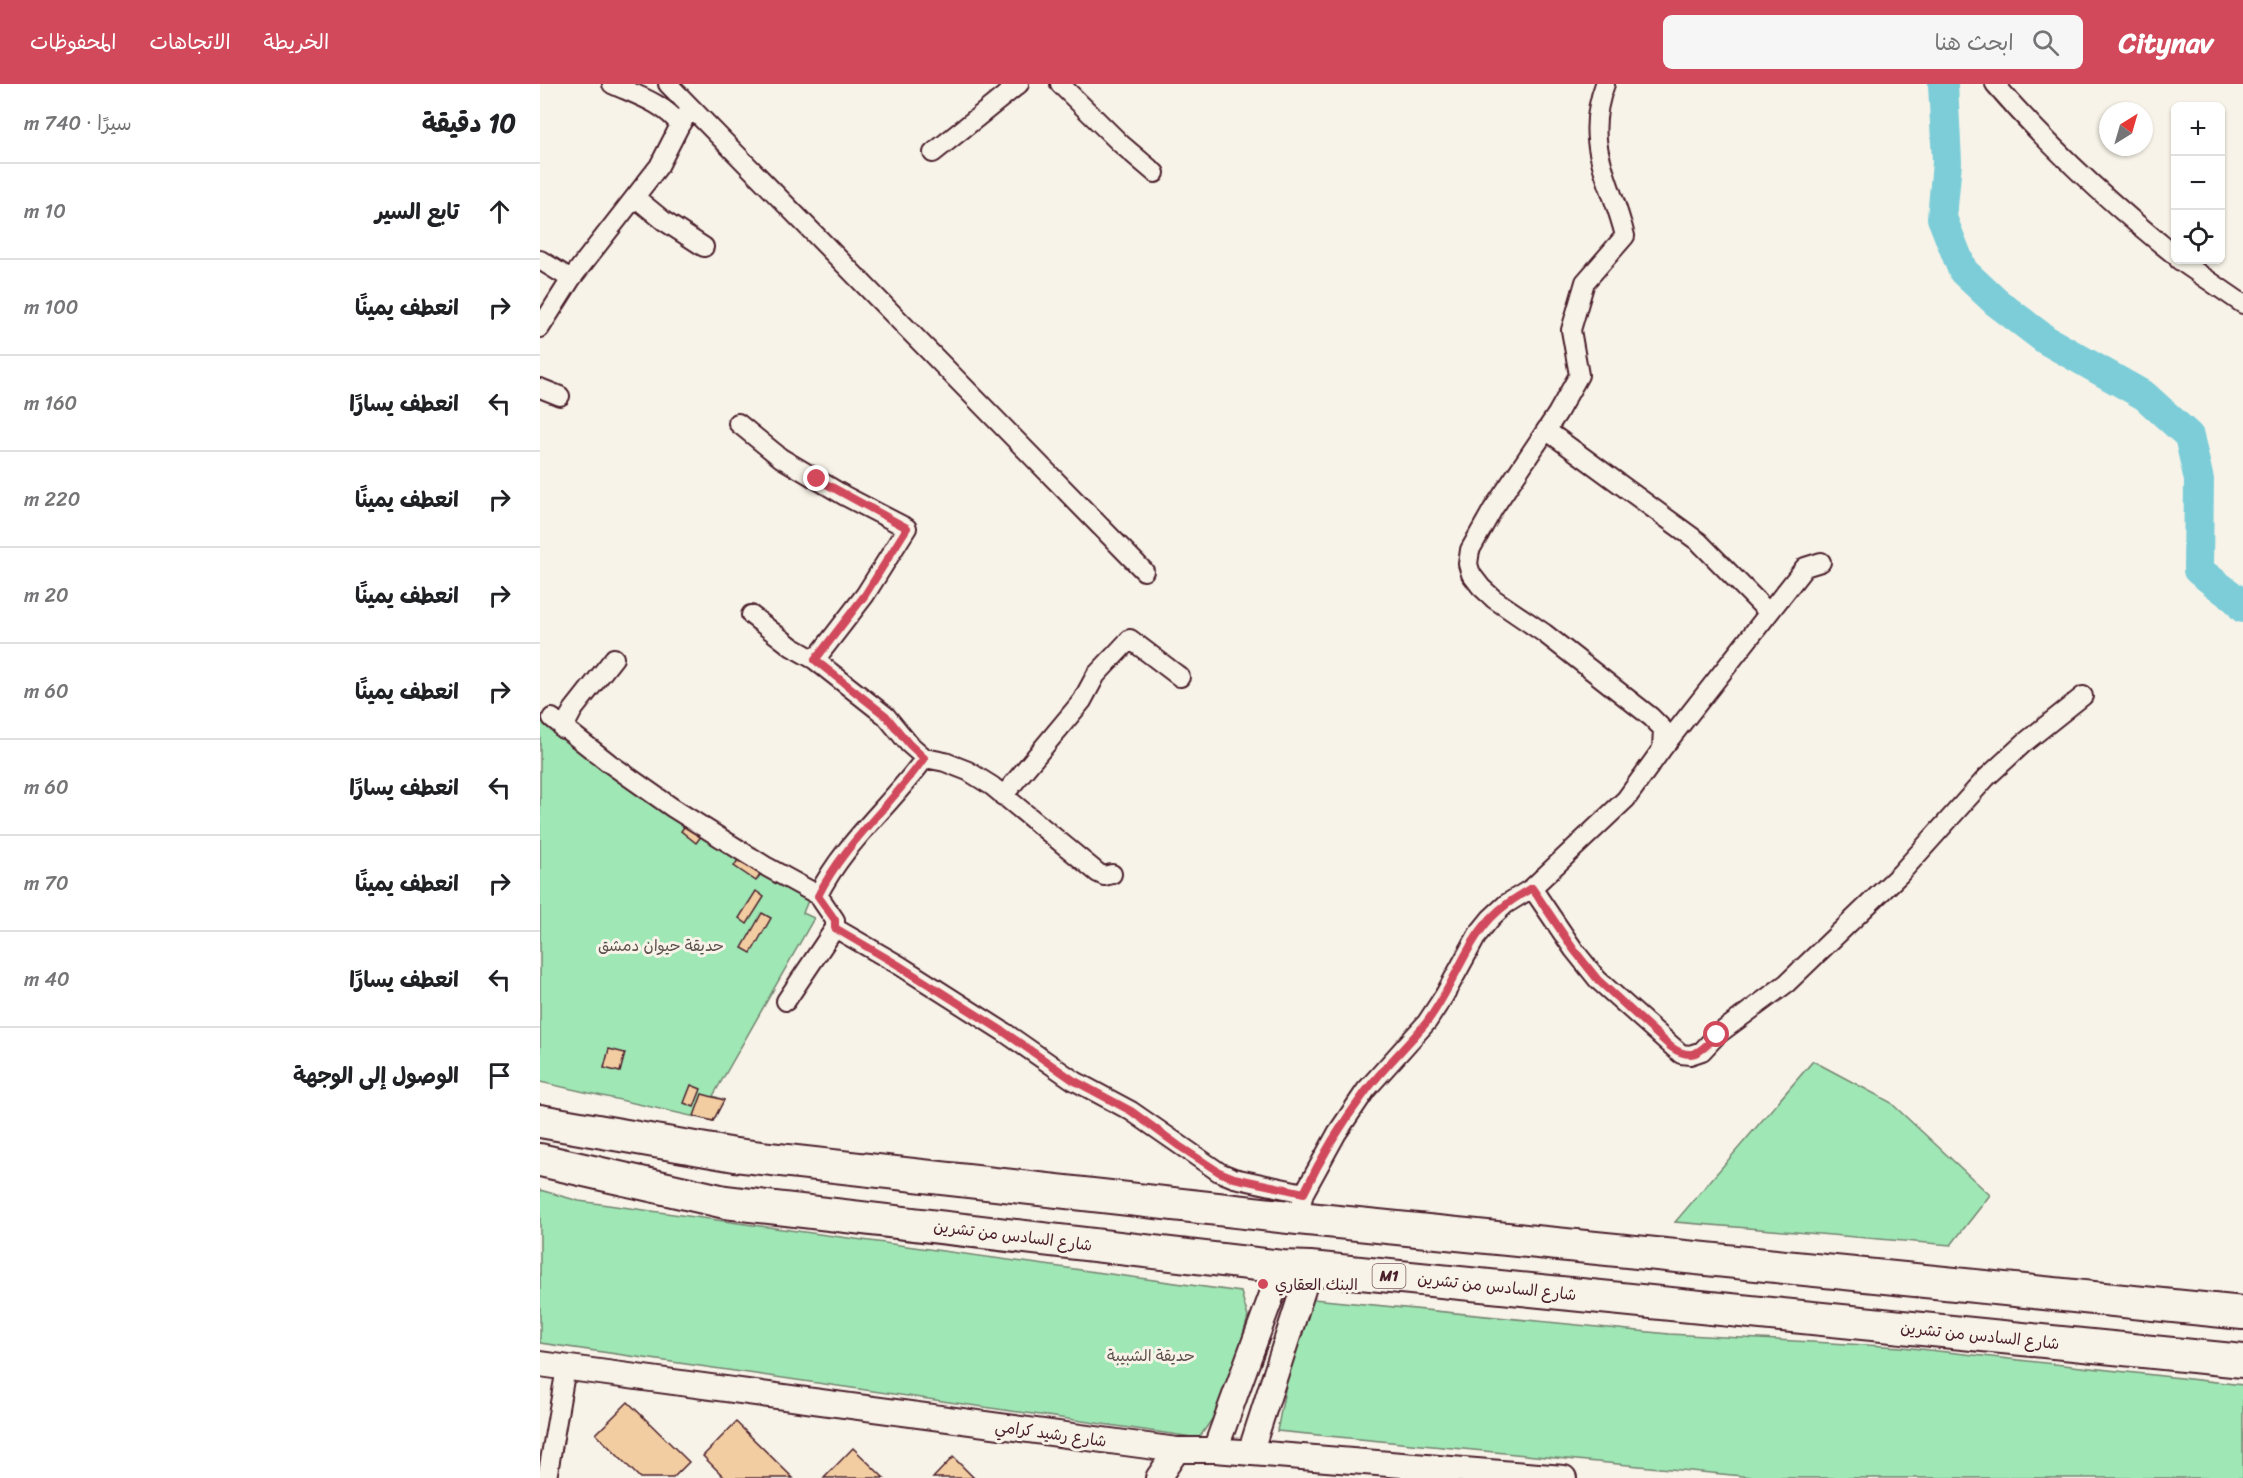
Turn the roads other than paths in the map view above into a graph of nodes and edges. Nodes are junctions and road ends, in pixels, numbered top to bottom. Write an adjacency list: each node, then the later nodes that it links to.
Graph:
1 (612, 84): 8 (street)
2 (668, 84): 7 (street)
3 (1019, 84): 9 (street)
4 (1060, 84): 10 (street)
5 (1605, 84): 22 (street)
6 (1995, 84): 13 (street)
7 (691, 108): 8 (street); 24 (street)
8 (680, 125): 11 (street)
9 (933, 153)
10 (1155, 173)
11 (636, 198): 12 (street); 16 (street)
12 (704, 247)
13 (2171, 253)
14 (540, 260): 16 (street)
15 (2186, 264): 17 (street)
16 (571, 279): 18 (street)
17 (2243, 304)
18 (540, 328)
19 (540, 388): 20 (street)
20 (560, 396)
21 (738, 423): 28 (street)
22 (1546, 430): 25 (street); 31 (street)
23 (1821, 562): 25 (street)
24 (1144, 571)
25 (1768, 612): 31 (street)
26 (751, 615): 28 (street)
27 (614, 658): 36 (street)
28 (815, 660): 32 (street)
29 (1180, 677): 33 (street)
30 (2083, 696): 35 (street)
31 (1662, 749): 35 (street)
32 (924, 758): 33 (street); 36 (street)
33 (1004, 796): 34 (street)
34 (1112, 874)
35 (1532, 888): 41 (street)
36 (818, 896): 37 (street)
37 (835, 928): 38 (street); 41 (street)
38 (786, 1001)
39 (540, 1121): 41 (highway)
40 (540, 1160): 42 (highway, شارع السادس من تشرين / M1)
41 (1301, 1206): 43 (highway)
42 (1296, 1267): 44 (highway, شارع السادس من تشرين / M1); 48 (main road); 49 (main road)
43 (2243, 1313)
44 (2243, 1361)
45 (540, 1364): 46 (main road, شارع رشيد كرامي)
46 (566, 1368): 47 (main road, شارع رشيد كرامي); 51 (street)
47 (1182, 1450): 48 (main road, شارع رشيد كرامي); 52 (main road); 53 (main road)
48 (1215, 1450): 49 (main road, شارع رشيد كرامي)
49 (1250, 1453): 50 (main road, شارع رشيد كرامي)
50 (1482, 1475): 54 (main road, شارع رشيد كرامي)
51 (547, 1478)
52 (1158, 1478)
53 (1170, 1478)
54 (1564, 1478)

